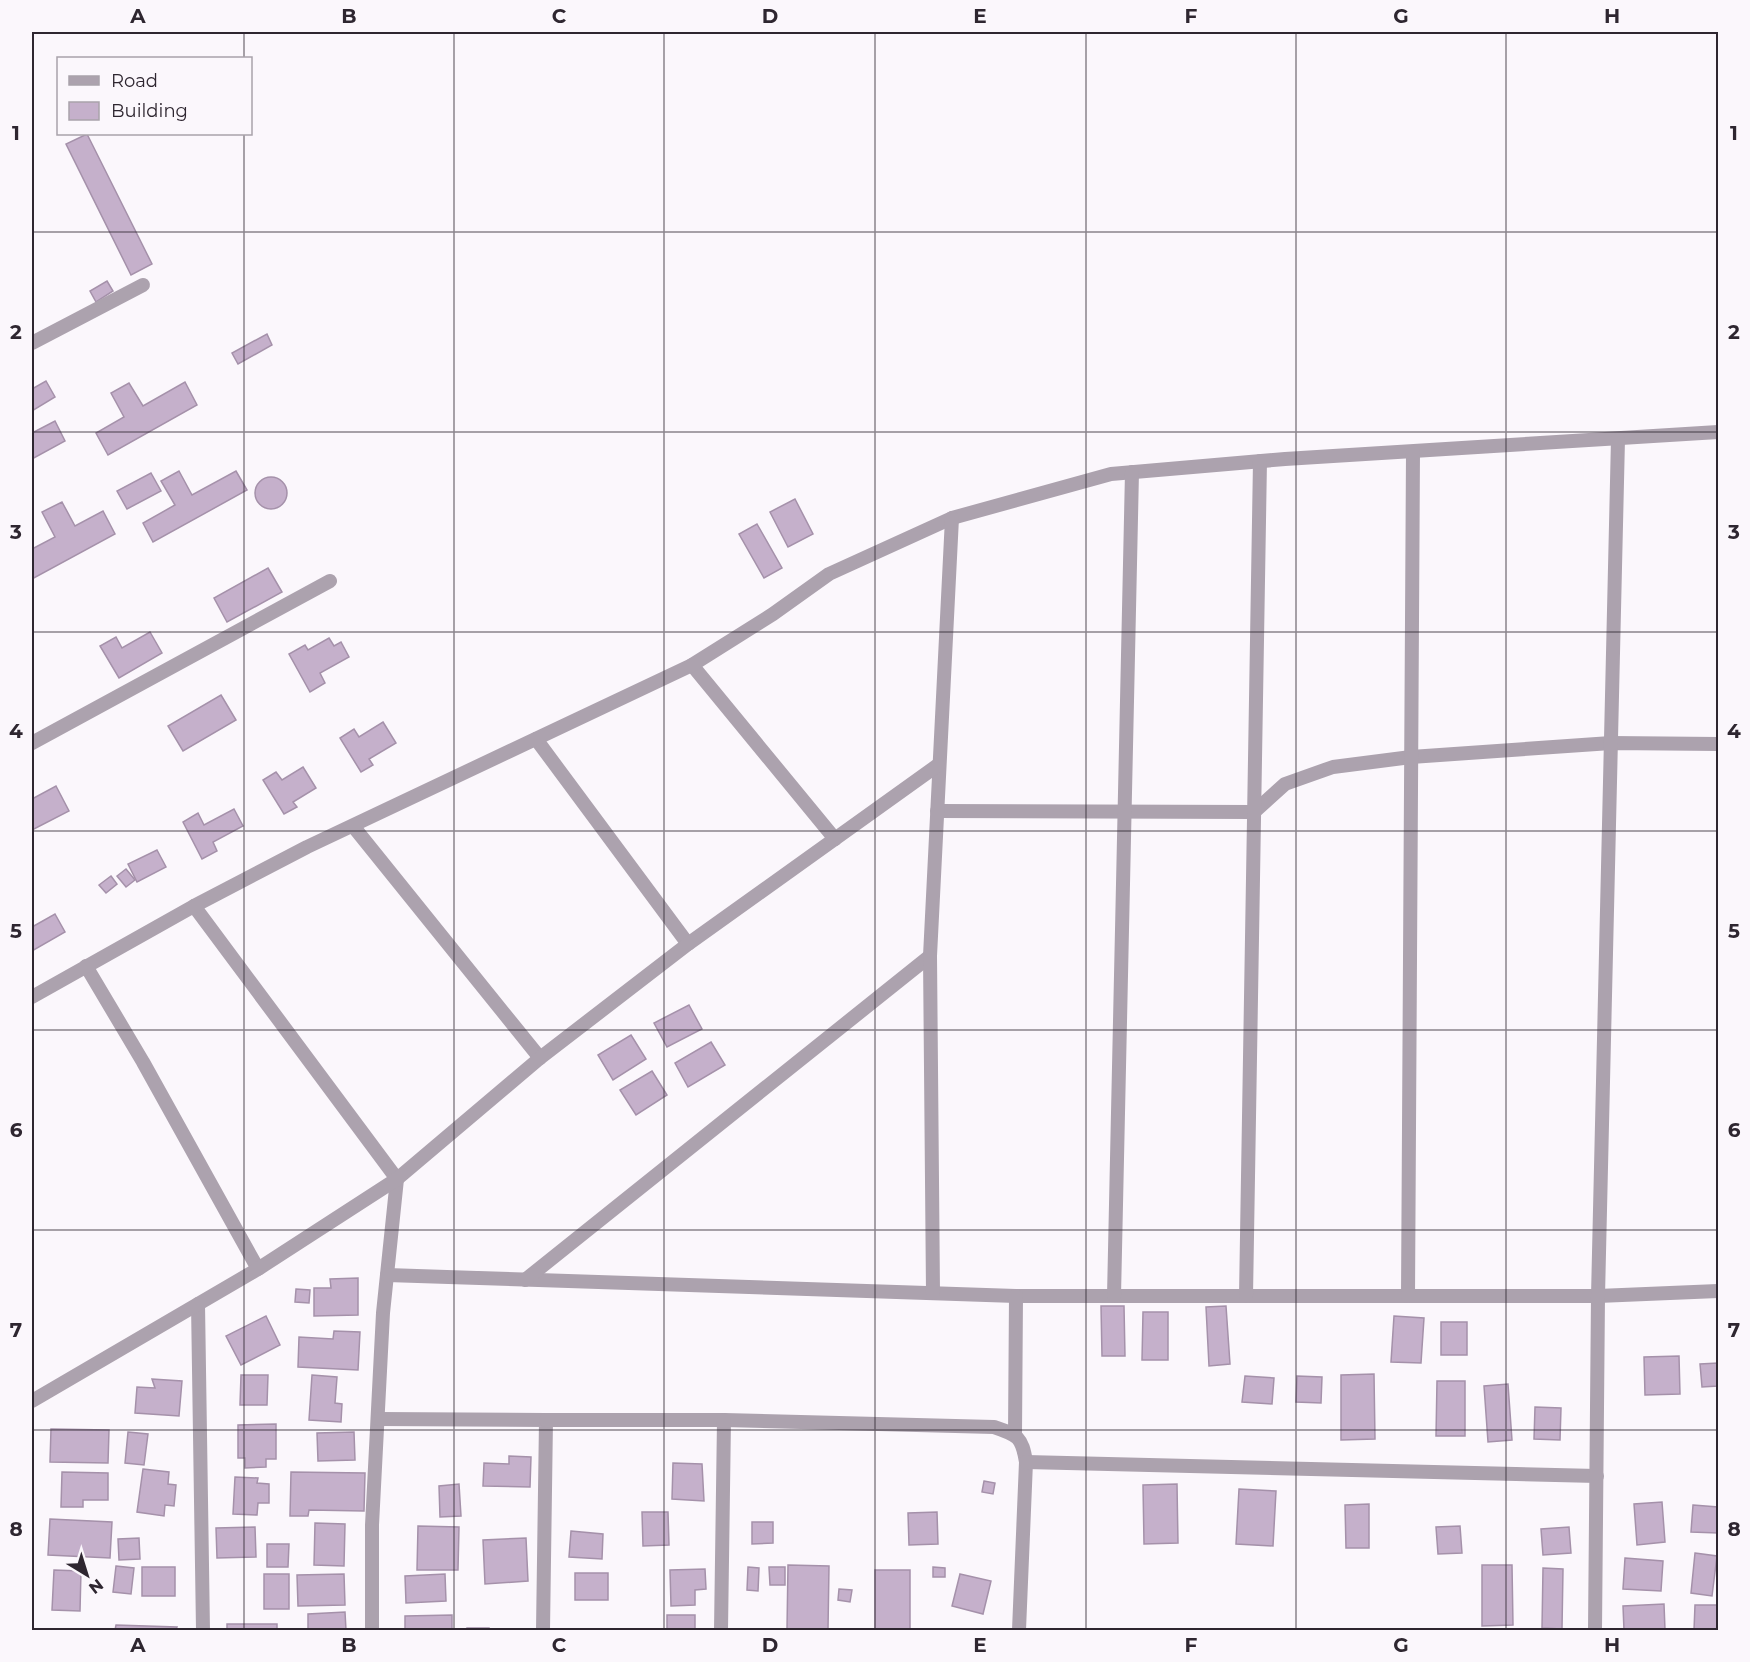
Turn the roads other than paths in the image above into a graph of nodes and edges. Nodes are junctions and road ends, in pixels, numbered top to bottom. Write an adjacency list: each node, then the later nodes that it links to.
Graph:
1 (143, 285): 2 (street)
2 (32, 343)
3 (1719, 432): 4 (street)
4 (1618, 439): 5 (street); 13 (street)
5 (1413, 452): 6 (street); 15 (street)
6 (1260, 461): 7 (street); 18 (street)
7 (1131, 472): 8 (street); 19 (street)
8 (952, 518): 10 (street); 16 (street)
9 (330, 581): 12 (street)
10 (692, 665): 11 (street); 21 (street)
11 (536, 739): 20 (street); 23 (street)
12 (32, 743)
13 (1611, 743): 14 (street); 15 (street); 38 (street)
14 (1719, 744)
15 (1411, 757): 18 (street); 37 (street)
16 (938, 765): 17 (street); 21 (street)
17 (937, 811): 19 (street); 24 (street)
18 (1254, 812): 19 (street); 36 (street)
19 (1124, 813): 35 (street)
20 (353, 826): 22 (street); 27 (street)
21 (835, 839): 23 (street)
22 (194, 906): 25 (street); 28 (street)
23 (688, 944): 27 (street)
24 (930, 956): 31 (street); 33 (street)
25 (86, 966): 26 (street); 29 (street)
26 (32, 997)
27 (540, 1058): 28 (street)
28 (397, 1179): 29 (street); 30 (street)
29 (258, 1269): 39 (street)
30 (387, 1275): 31 (street); 41 (street)
31 (525, 1280): 33 (street)
32 (1719, 1291): 38 (street)
33 (933, 1293): 34 (street)
34 (1016, 1296): 35 (street); 44 (street)
35 (1114, 1296): 36 (street)
36 (1246, 1296): 37 (street)
37 (1408, 1296): 38 (street)
38 (1598, 1296): 46 (street)
39 (198, 1304): 40 (street); 47 (street)
40 (32, 1401)
41 (379, 1419): 42 (street); 48 (street)
42 (546, 1420): 43 (street); 49 (street)
43 (724, 1420): 44 (street); 50 (street)
44 (1015, 1434): 45 (street)
45 (1026, 1462): 46 (street); 51 (street)
46 (1597, 1476): 52 (street)
47 (203, 1630)
48 (372, 1630)
49 (543, 1630)
50 (721, 1630)
51 (1019, 1630)
52 (1595, 1630)

